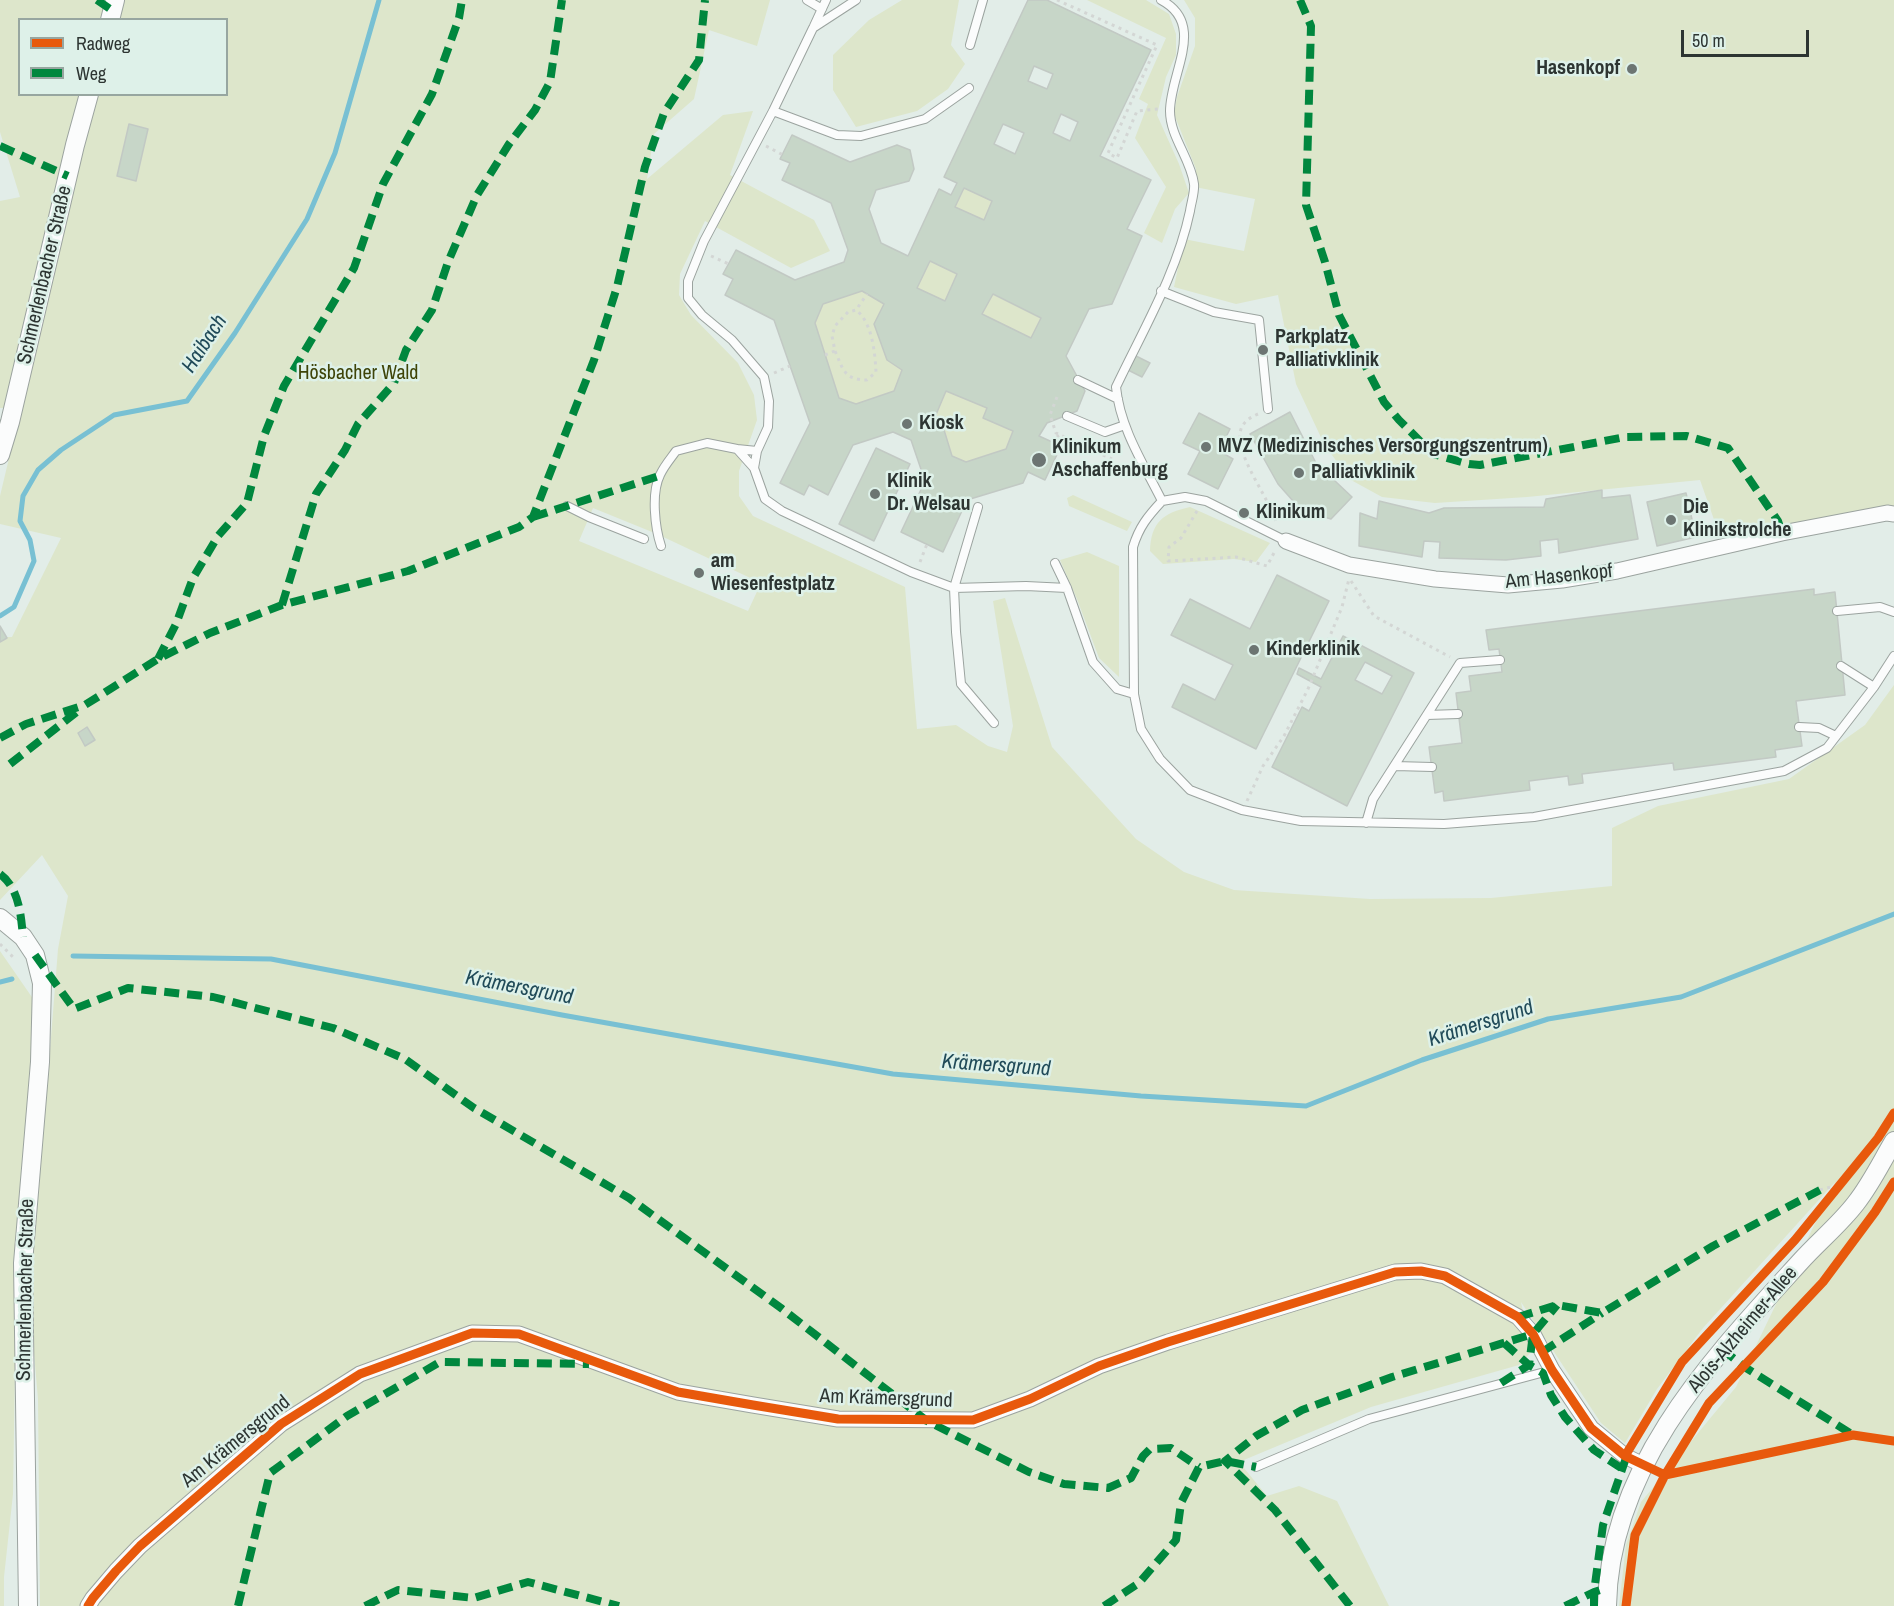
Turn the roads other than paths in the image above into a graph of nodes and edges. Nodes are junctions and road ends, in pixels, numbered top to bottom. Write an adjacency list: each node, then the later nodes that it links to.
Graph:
1 (116, 0): 8 (street)
2 (807, 0): 7 (lane)
3 (826, 0): 7 (lane)
4 (856, 0): 9 (lane)
5 (983, 0): 10 (lane)
6 (1161, 0): 14 (lane)
7 (822, 9): 9 (lane)
8 (111, 18)
9 (813, 28): 13 (lane)
10 (970, 45)
11 (969, 88): 13 (lane)
12 (88, 96): 22 (street, Schmerlenbacher Straße)
13 (773, 111): 21 (lane)
14 (1161, 291): 16 (lane); 17 (lane)
15 (1078, 380): 16 (lane)
16 (1118, 399): 19 (lane)
17 (1268, 409)
18 (1067, 416): 19 (lane)
19 (1125, 425): 24 (lane)
20 (737, 449): 21 (lane); 23 (lane); 30 (lane)
21 (757, 452): 23 (lane)
22 (0, 455)
23 (754, 468): 32 (lane)
24 (1162, 501): 29 (lane, Am Hasenkopf); 40 (lane)
25 (567, 506): 28 (lane)
26 (978, 507): 32 (lane)
27 (1894, 514): 29 (street, Am Hasenkopf)
28 (644, 539)
29 (1283, 540)
30 (661, 546)
31 (1055, 563): 33 (lane)
32 (954, 588): 33 (lane); 43 (lane)
33 (1067, 588): 40 (lane)
34 (1837, 611): 35 (lane)
35 (1894, 612)
36 (1894, 656): 39 (lane)
37 (1500, 660): 42 (lane)
38 (1841, 666): 39 (lane)
39 (1874, 687): 45 (lane)
40 (1134, 694): 48 (lane)
41 (1458, 714): 42 (lane)
42 (1427, 715): 46 (lane)
43 (994, 723)
44 (1799, 727): 45 (lane)
45 (1836, 736): 48 (lane)
46 (1395, 766): 47 (lane); 48 (lane)
47 (1432, 767)
48 (1366, 823)
49 (0, 918): 54 (street, Schmerlenbacher Straße)
50 (1894, 1141): 52 (street, Alois-Alzheimer-Allee)
51 (1552, 1370): 52 (street, Am Krämersgrund); 53 (lane); 55 (street, Am Krämersgrund)
52 (1643, 1465): 56 (street, Alois-Alzheimer-Allee)
53 (1256, 1467)
54 (28, 1606)
55 (88, 1606)
56 (1607, 1606)

